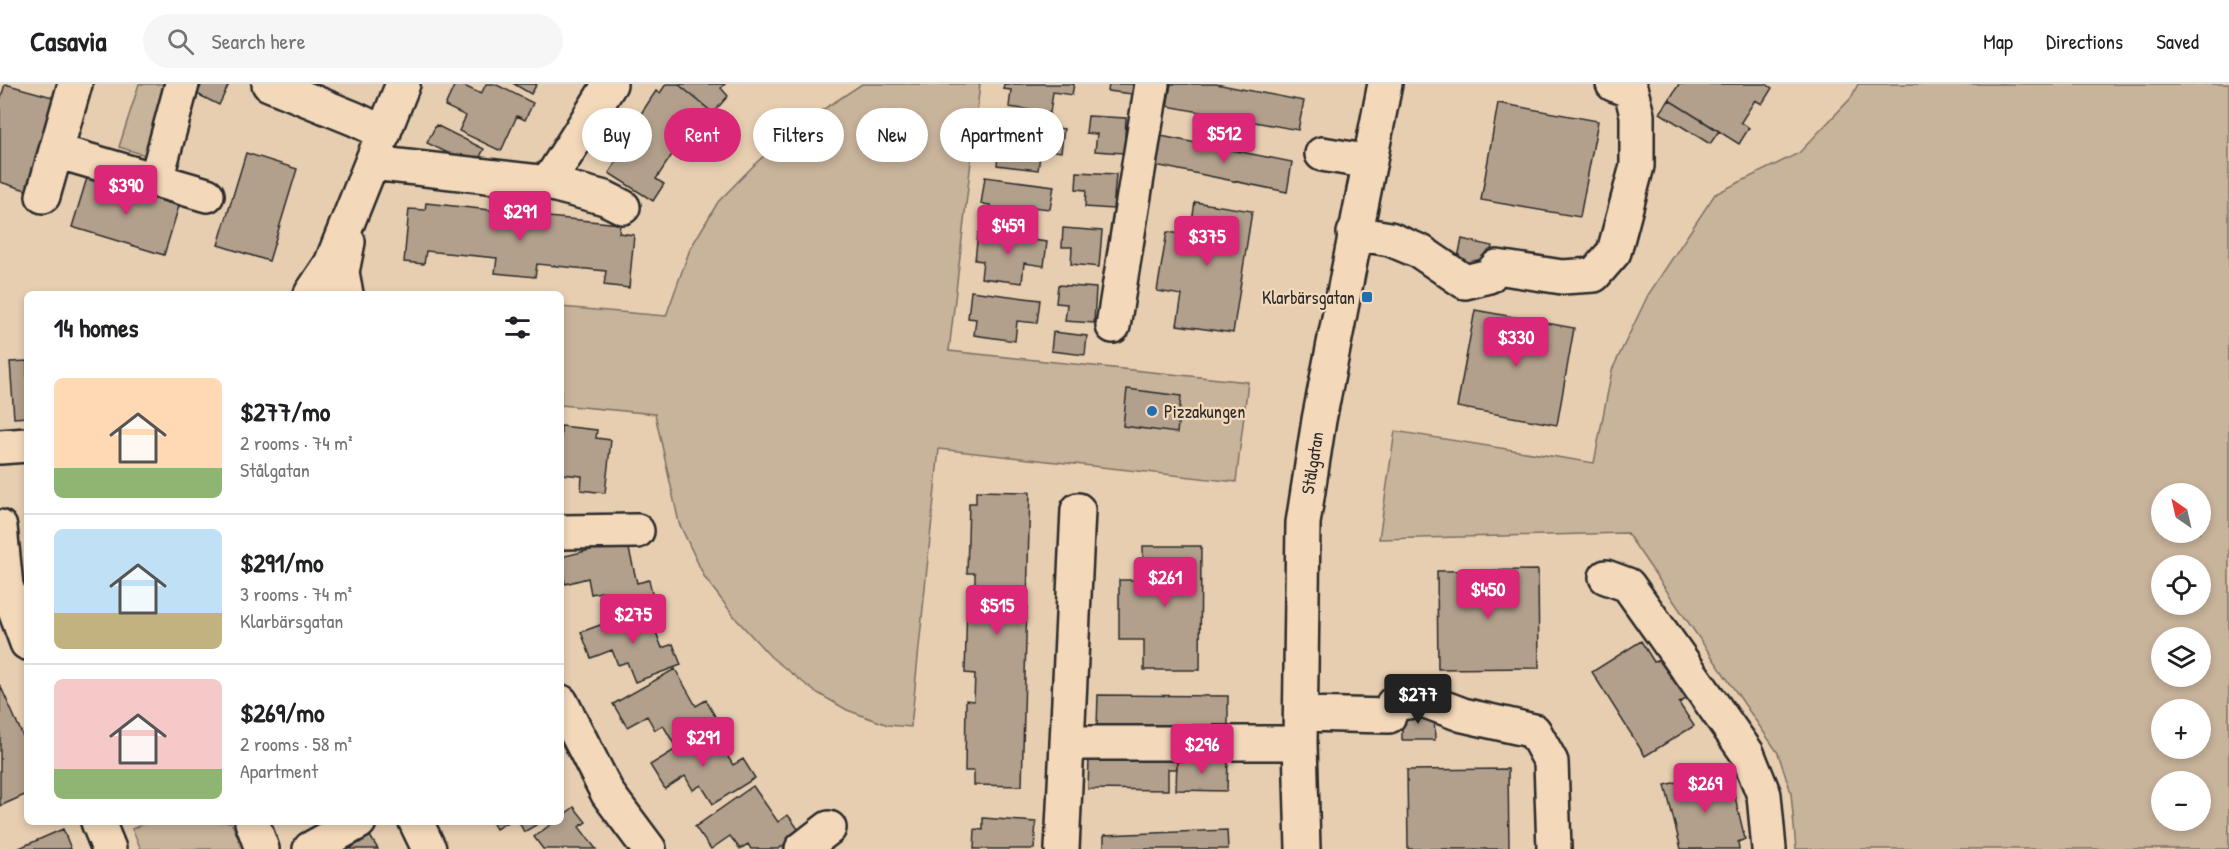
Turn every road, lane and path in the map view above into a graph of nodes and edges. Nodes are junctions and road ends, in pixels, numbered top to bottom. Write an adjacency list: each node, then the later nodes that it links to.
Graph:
1 (75, 84): 10 (street)
2 (182, 84): 14 (street)
3 (268, 84): 9 (street)
4 (403, 84): 9 (street)
5 (610, 84): 15 (street)
6 (1152, 84): 23 (street)
7 (1385, 84): 12 (street, Stålgatan)
8 (1627, 86): 20 (street)
9 (384, 133): 13 (street)
10 (56, 151): 14 (street); 17 (street)
11 (1322, 154): 12 (street)
12 (1370, 162): 20 (street, Stålgatan)
13 (372, 164): 15 (street); 18 (street)
14 (156, 180): 16 (street)
15 (548, 183): 19 (street)
16 (207, 195)
17 (43, 196)
18 (357, 199): 21 (street); 22 (street)
19 (623, 207)
20 (1354, 233): 33 (street, Stålgatan)
21 (313, 291)
22 (345, 291)
23 (1113, 326)
24 (24, 445): 25 (street)
25 (0, 447)
26 (1078, 510): 34 (street)
27 (637, 531): 28 (street)
28 (564, 532)
29 (9, 533): 31 (street)
30 (1606, 577): 49 (street)
31 (24, 635)
32 (564, 708): 44 (street)
33 (1301, 728): 34 (street); 47 (street, Stålgatan); 48 (street)
34 (1068, 743): 46 (street)
35 (99, 825): 40 (street)
36 (253, 825): 41 (street)
37 (354, 825): 42 (street)
38 (417, 825): 43 (street)
39 (829, 828): 45 (street)
40 (110, 849)
41 (262, 849)
42 (310, 849)
43 (429, 849)
44 (649, 849)
45 (802, 849)
46 (1062, 849)
47 (1303, 849)
48 (1554, 849)
49 (1769, 849)

